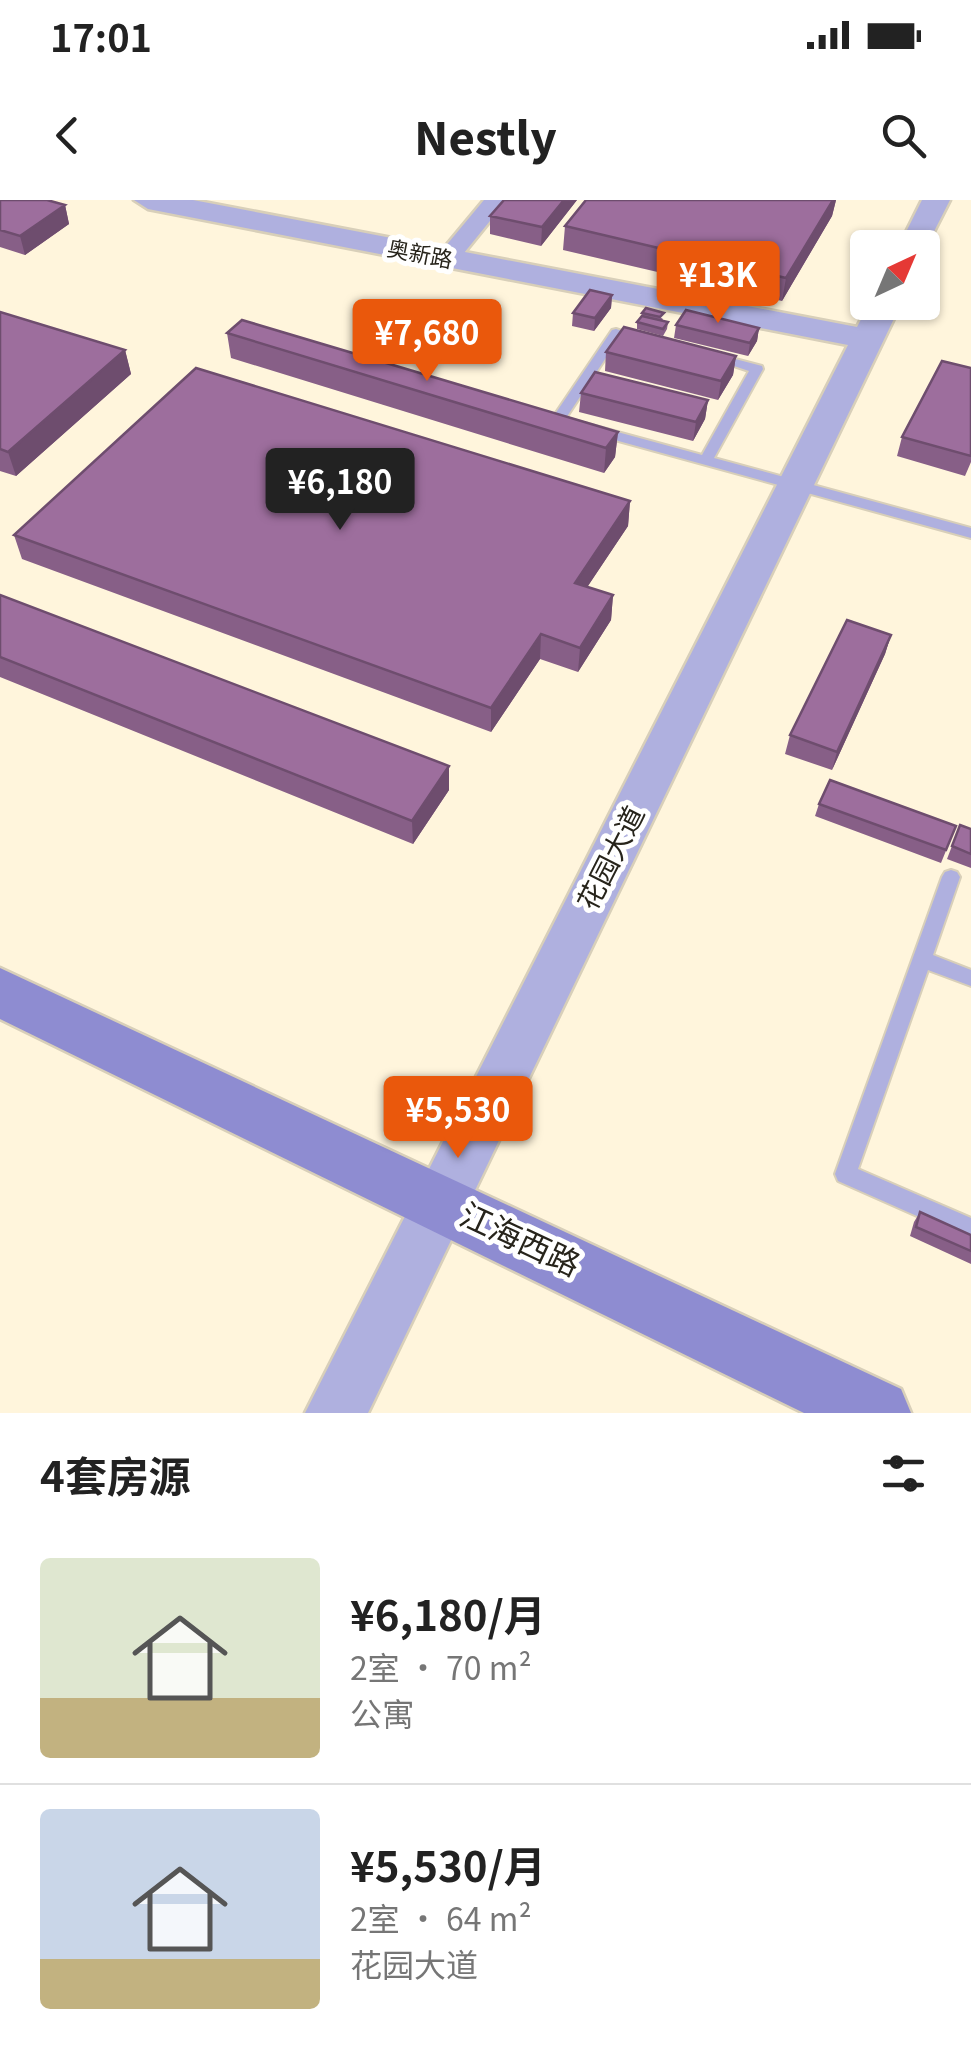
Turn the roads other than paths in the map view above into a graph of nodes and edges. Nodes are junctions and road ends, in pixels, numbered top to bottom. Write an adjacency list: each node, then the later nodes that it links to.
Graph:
1 (148, 200): 5 (street, 奥新路)
2 (496, 200): 5 (street)
3 (936, 200): 4 (street)
4 (922, 230)
5 (446, 259): 6 (street, 奥新路)
6 (850, 316)
7 (878, 320): 11 (street, 花园大道)
8 (651, 342): 10 (lane)
9 (704, 355): 10 (lane)
10 (708, 459): 11 (lane)
11 (799, 483): 12 (lane); 17 (street, 花园大道)
12 (971, 533)
13 (950, 877): 14 (lane)
14 (922, 959): 15 (lane); 18 (lane)
15 (971, 978)
16 (0, 992): 17 (main road, 江海西路)
17 (438, 1202): 19 (street, 花园大道); 20 (main road, 江海西路)
18 (971, 1229)
19 (336, 1413)
20 (877, 1413)

